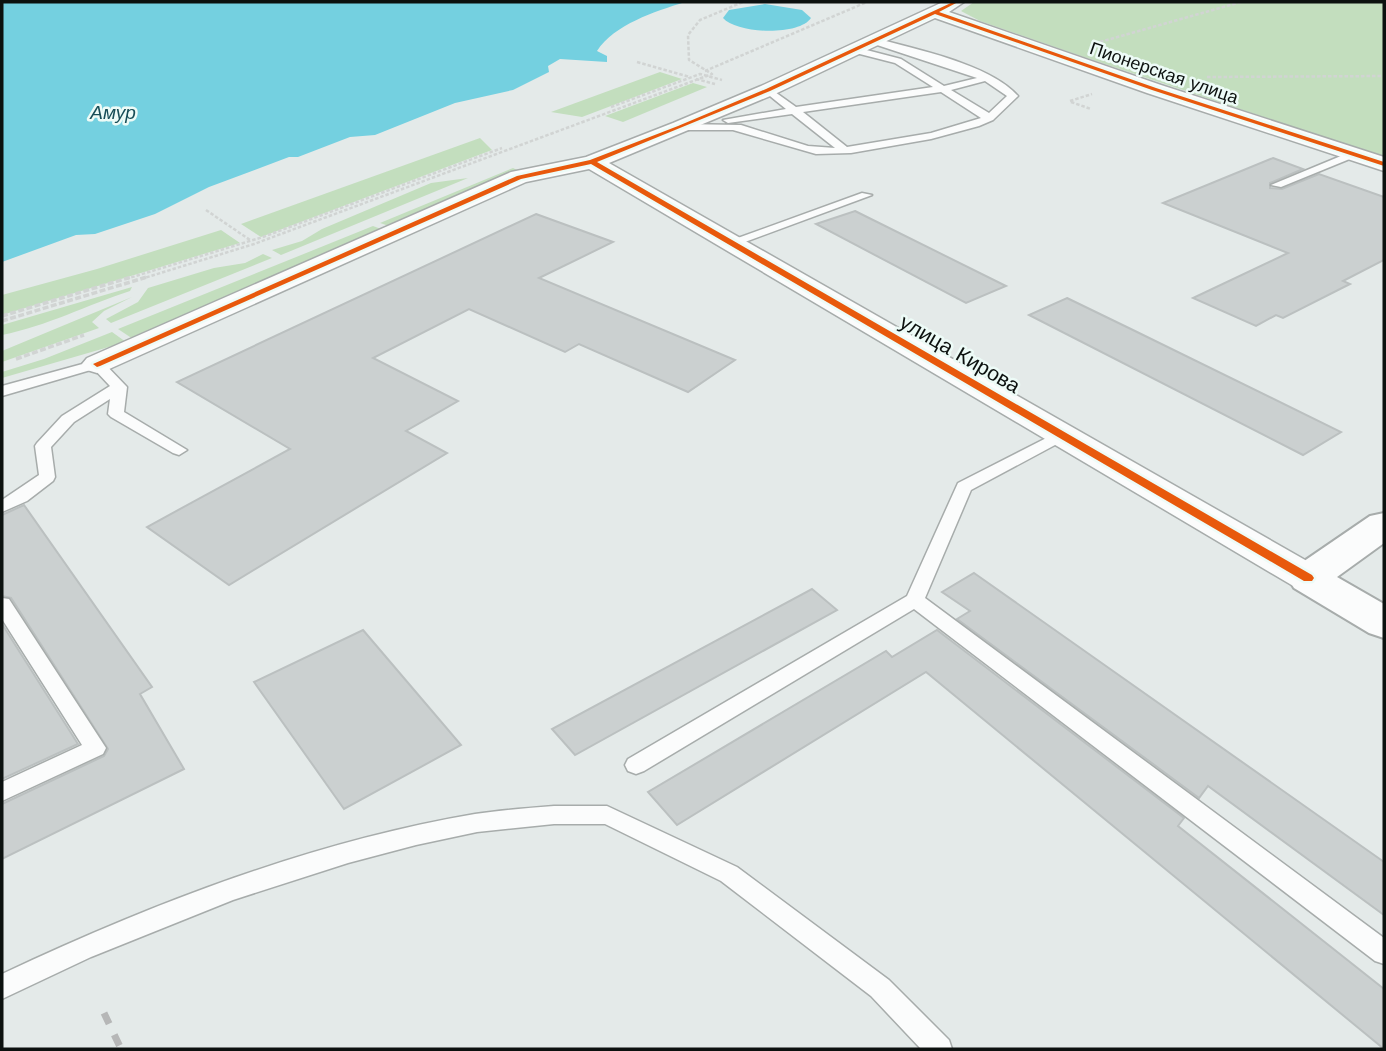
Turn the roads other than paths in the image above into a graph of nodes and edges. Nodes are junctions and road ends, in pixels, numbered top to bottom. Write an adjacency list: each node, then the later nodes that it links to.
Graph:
1 (956, 2): 2 (street)
2 (934, 12): 3 (street); 12 (street, Пионерская улица)
3 (874, 41): 4 (street); 5 (lane)
4 (855, 50): 6 (lane); 7 (street)
5 (987, 78): 6 (lane); 9 (lane)
6 (942, 89): 8 (lane); 9 (lane)
7 (768, 90): 8 (lane); 10 (street)
8 (794, 111): 10 (lane); 11 (lane)
9 (989, 118): 11 (lane)
10 (680, 127): 11 (lane); 13 (street)
11 (843, 149)
12 (1353, 154): 14 (street, Пионерская улица); 15 (lane)
13 (592, 162): 17 (street, улица Кирова); 18 (street)
14 (1384, 164)
15 (1277, 185)
16 (866, 195): 17 (lane)
17 (730, 243): 21 (street, улица Кирова)
18 (97, 364): 19 (lane); 20 (lane)
19 (119, 387): 22 (lane); 23 (lane)
20 (2, 391)
21 (1062, 435): 25 (street, улица Кирова); 26 (lane)
22 (179, 450)
23 (2, 507)
24 (1384, 526): 25 (main road)
25 (1308, 579): 28 (main road, улица Кирова)
26 (915, 600): 29 (lane); 31 (lane)
27 (2, 604): 30 (lane)
28 (1384, 623)
29 (636, 765)
30 (2, 792)
31 (1384, 953)
32 (2, 987): 33 (lane)
33 (939, 1049)

